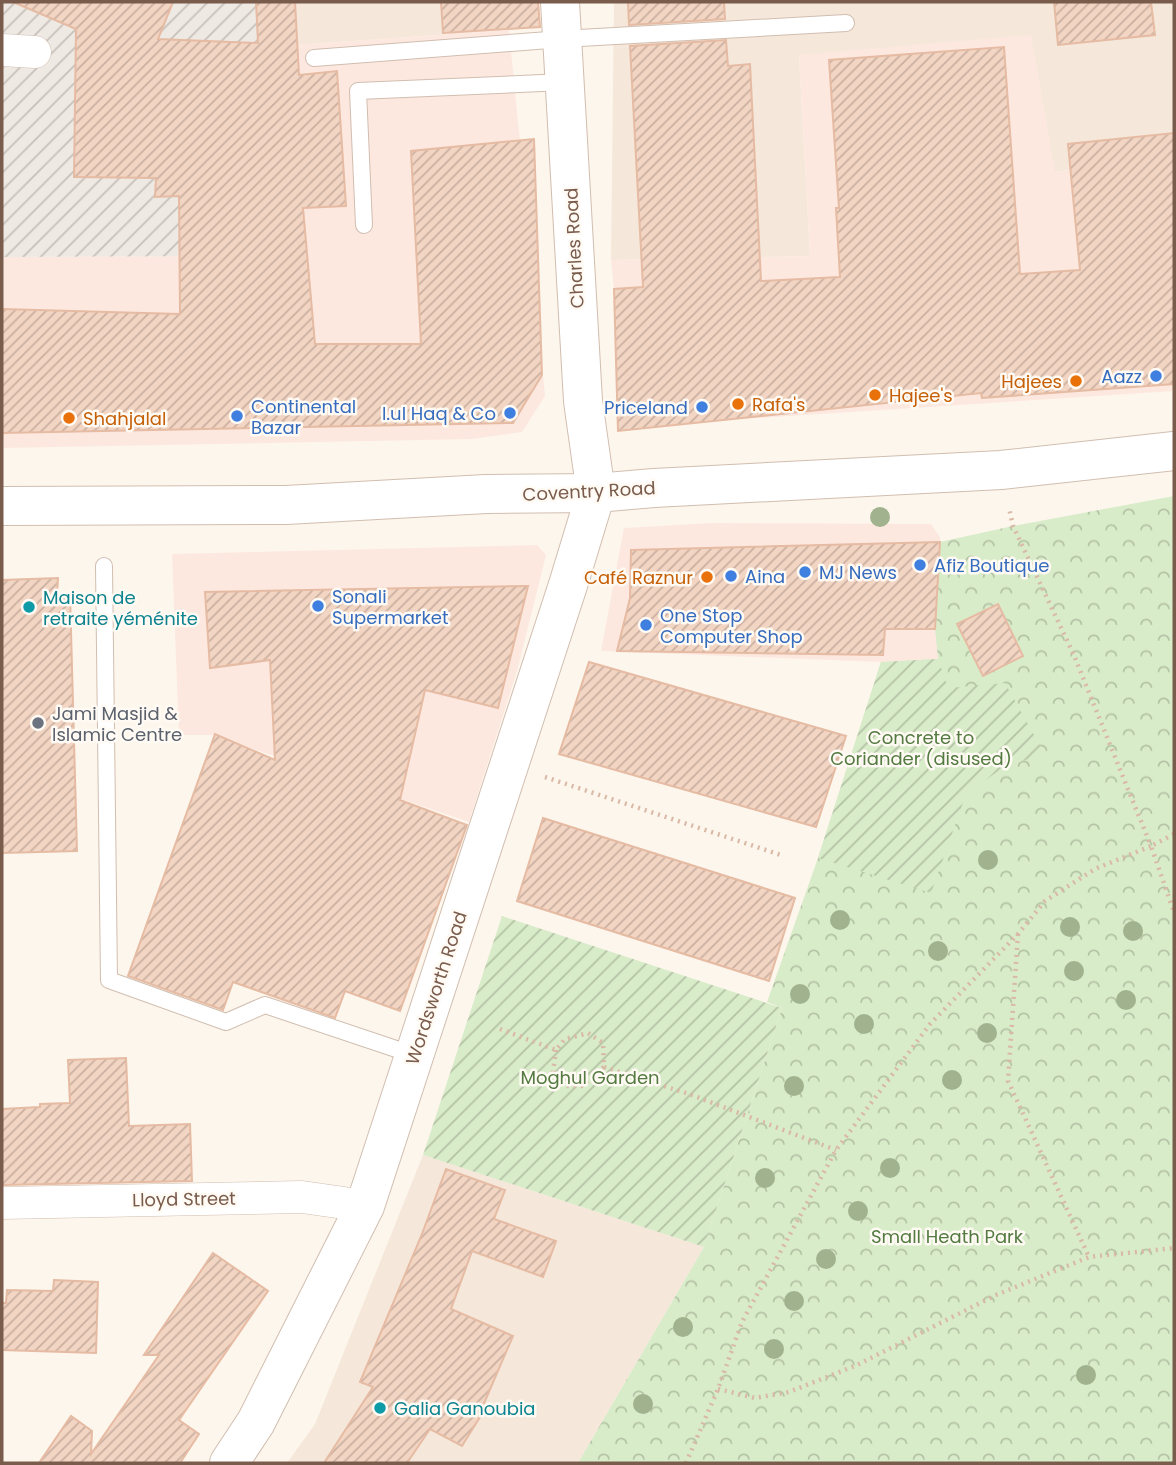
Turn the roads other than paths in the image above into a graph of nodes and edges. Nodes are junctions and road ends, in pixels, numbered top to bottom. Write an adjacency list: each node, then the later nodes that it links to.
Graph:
1 (561, 20): 2 (lane); 5 (lane); 6 (street, Charles Road)
2 (846, 23)
3 (2, 50): 4 (street)
4 (35, 52)
5 (314, 58)
6 (565, 82): 7 (lane); 9 (street, Charles Road)
7 (364, 225)
8 (1174, 451): 9 (street, Coventry Road)
9 (596, 493): 10 (street, Coventry Road); 12 (street, Wordsworth Road)
10 (2, 506)
11 (104, 566): 12 (lane)
12 (414, 1055): 14 (street, Wordsworth Road)
13 (2, 1203): 14 (street, Lloyd Street)
14 (365, 1206): 15 (street, Wordsworth Road)
15 (229, 1463)

